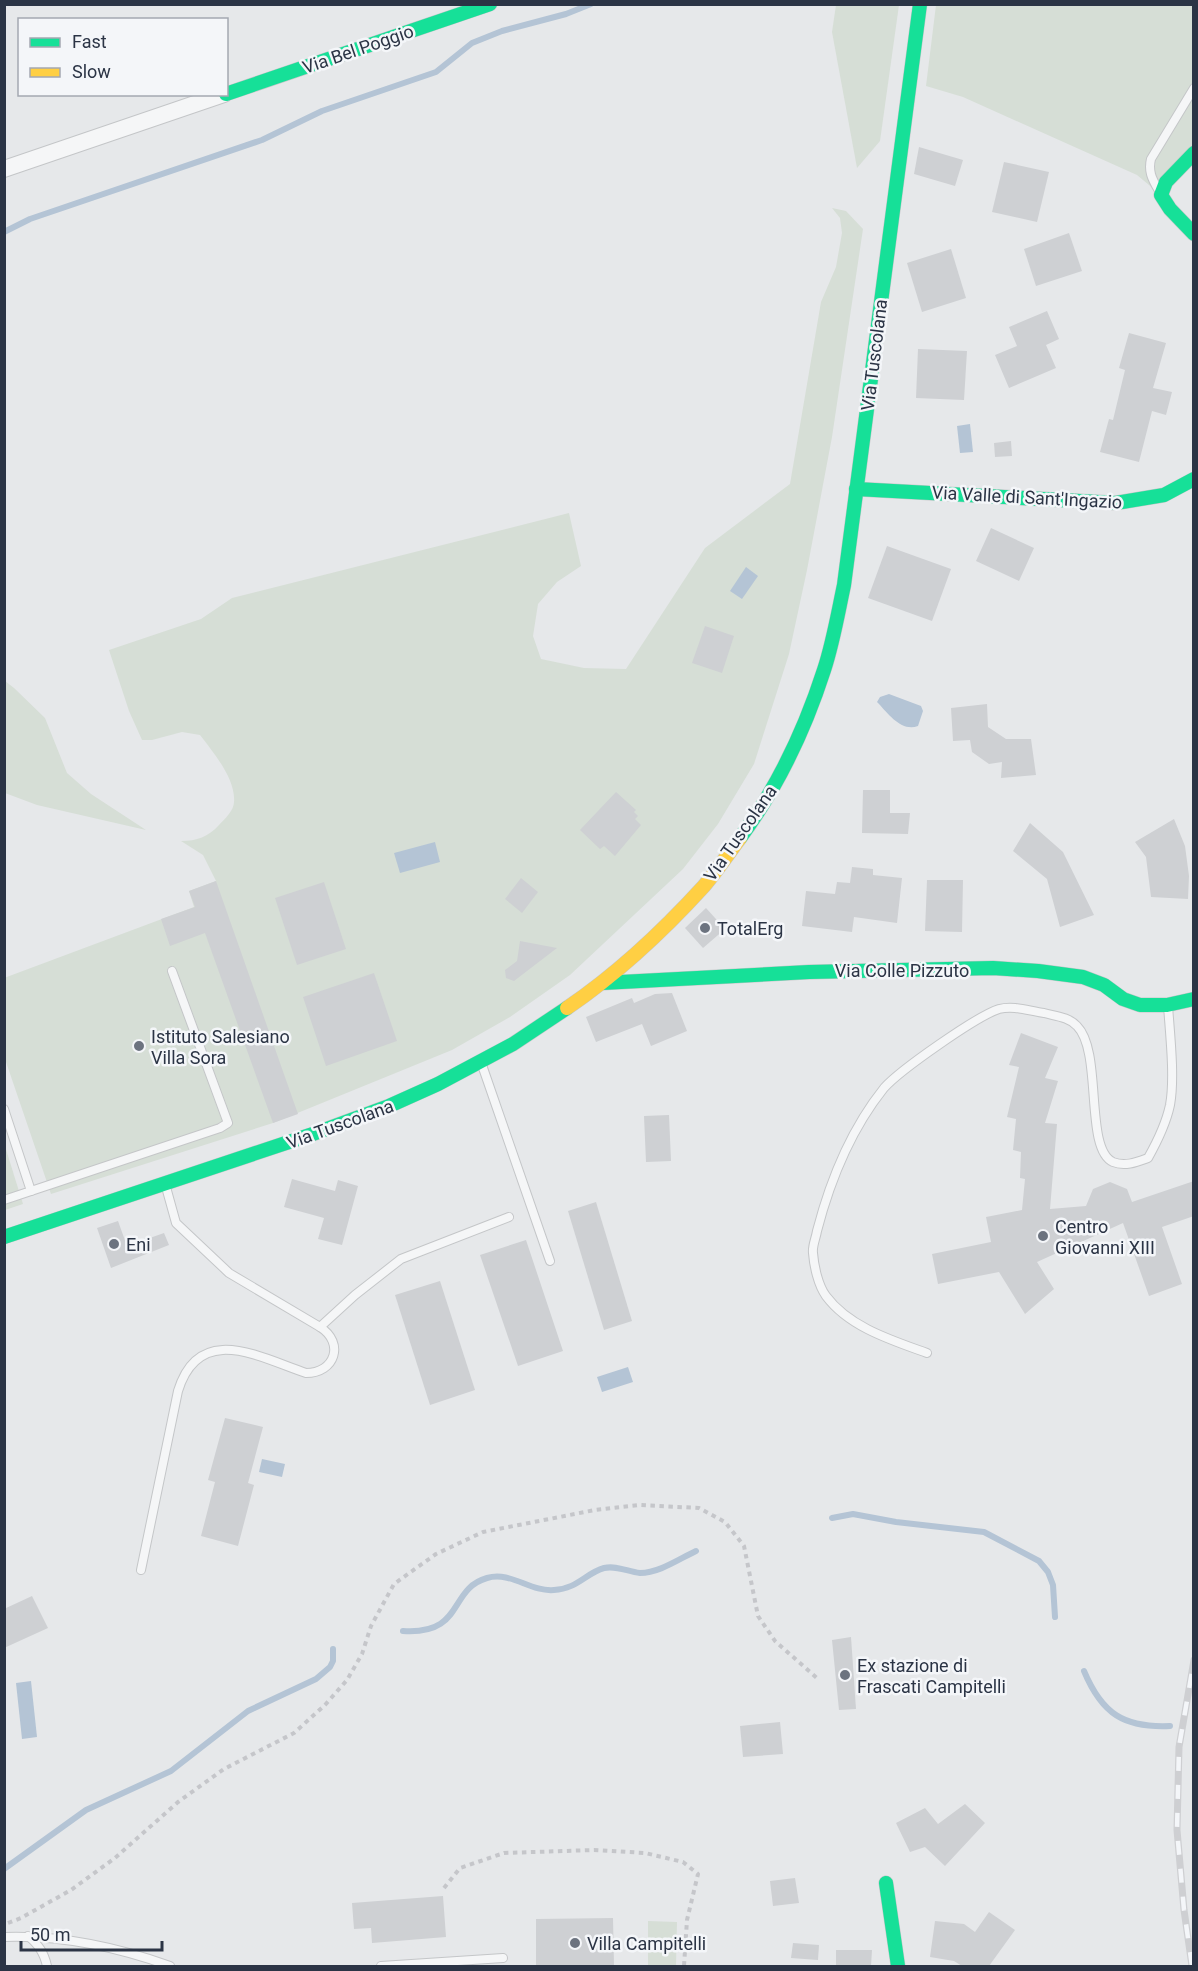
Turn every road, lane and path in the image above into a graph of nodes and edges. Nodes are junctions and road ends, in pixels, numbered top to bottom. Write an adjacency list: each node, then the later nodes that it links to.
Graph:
1 (490, 4): 4 (main road, Via Bel Poggio)
2 (920, 4): 11 (main road, Via Tuscolana)
3 (1194, 88): 8 (lane)
4 (228, 93)
5 (219, 96): 7 (street, Via Bel Poggio)
6 (1194, 153): 8 (main road)
7 (4, 169)
8 (1161, 195): 9 (main road)
9 (1194, 234)
10 (1194, 479): 11 (main road, Via Valle di Sant'Ingazio)
11 (856, 489): 12 (main road, Via Tuscolana)
12 (712, 875): 13 (lane); 15 (main road, Via Tuscolana)
13 (717, 889)
14 (172, 971): 21 (lane)
15 (602, 983): 17 (main road, Via Colle Pizzuto); 18 (main road, Via Tuscolana)
16 (1194, 999): 17 (main road, Via Colle Pizzuto)
17 (1168, 1005): 27 (lane)
18 (481, 1062): 20 (main road, Via Tuscolana); 25 (lane)
19 (4, 1109): 21 (lane)
20 (165, 1184): 24 (main road, Via Tuscolana); 26 (lane)
21 (31, 1191): 22 (lane)
22 (4, 1200)
23 (509, 1217): 26 (lane)
24 (4, 1237)
25 (550, 1261)
26 (320, 1327): 28 (lane)
27 (927, 1353)
28 (141, 1570)
29 (818, 1679): 32 (path)
30 (886, 1883): 40 (main road)
31 (444, 1888): 39 (path)
32 (4, 1924)
33 (27, 1936): 34 (lane); 36 (lane); 37 (lane)
34 (4, 1937)
35 (504, 1958): 38 (lane)
36 (47, 1966)
37 (170, 1966)
38 (381, 1966)
39 (684, 1966)
40 (898, 1966)

